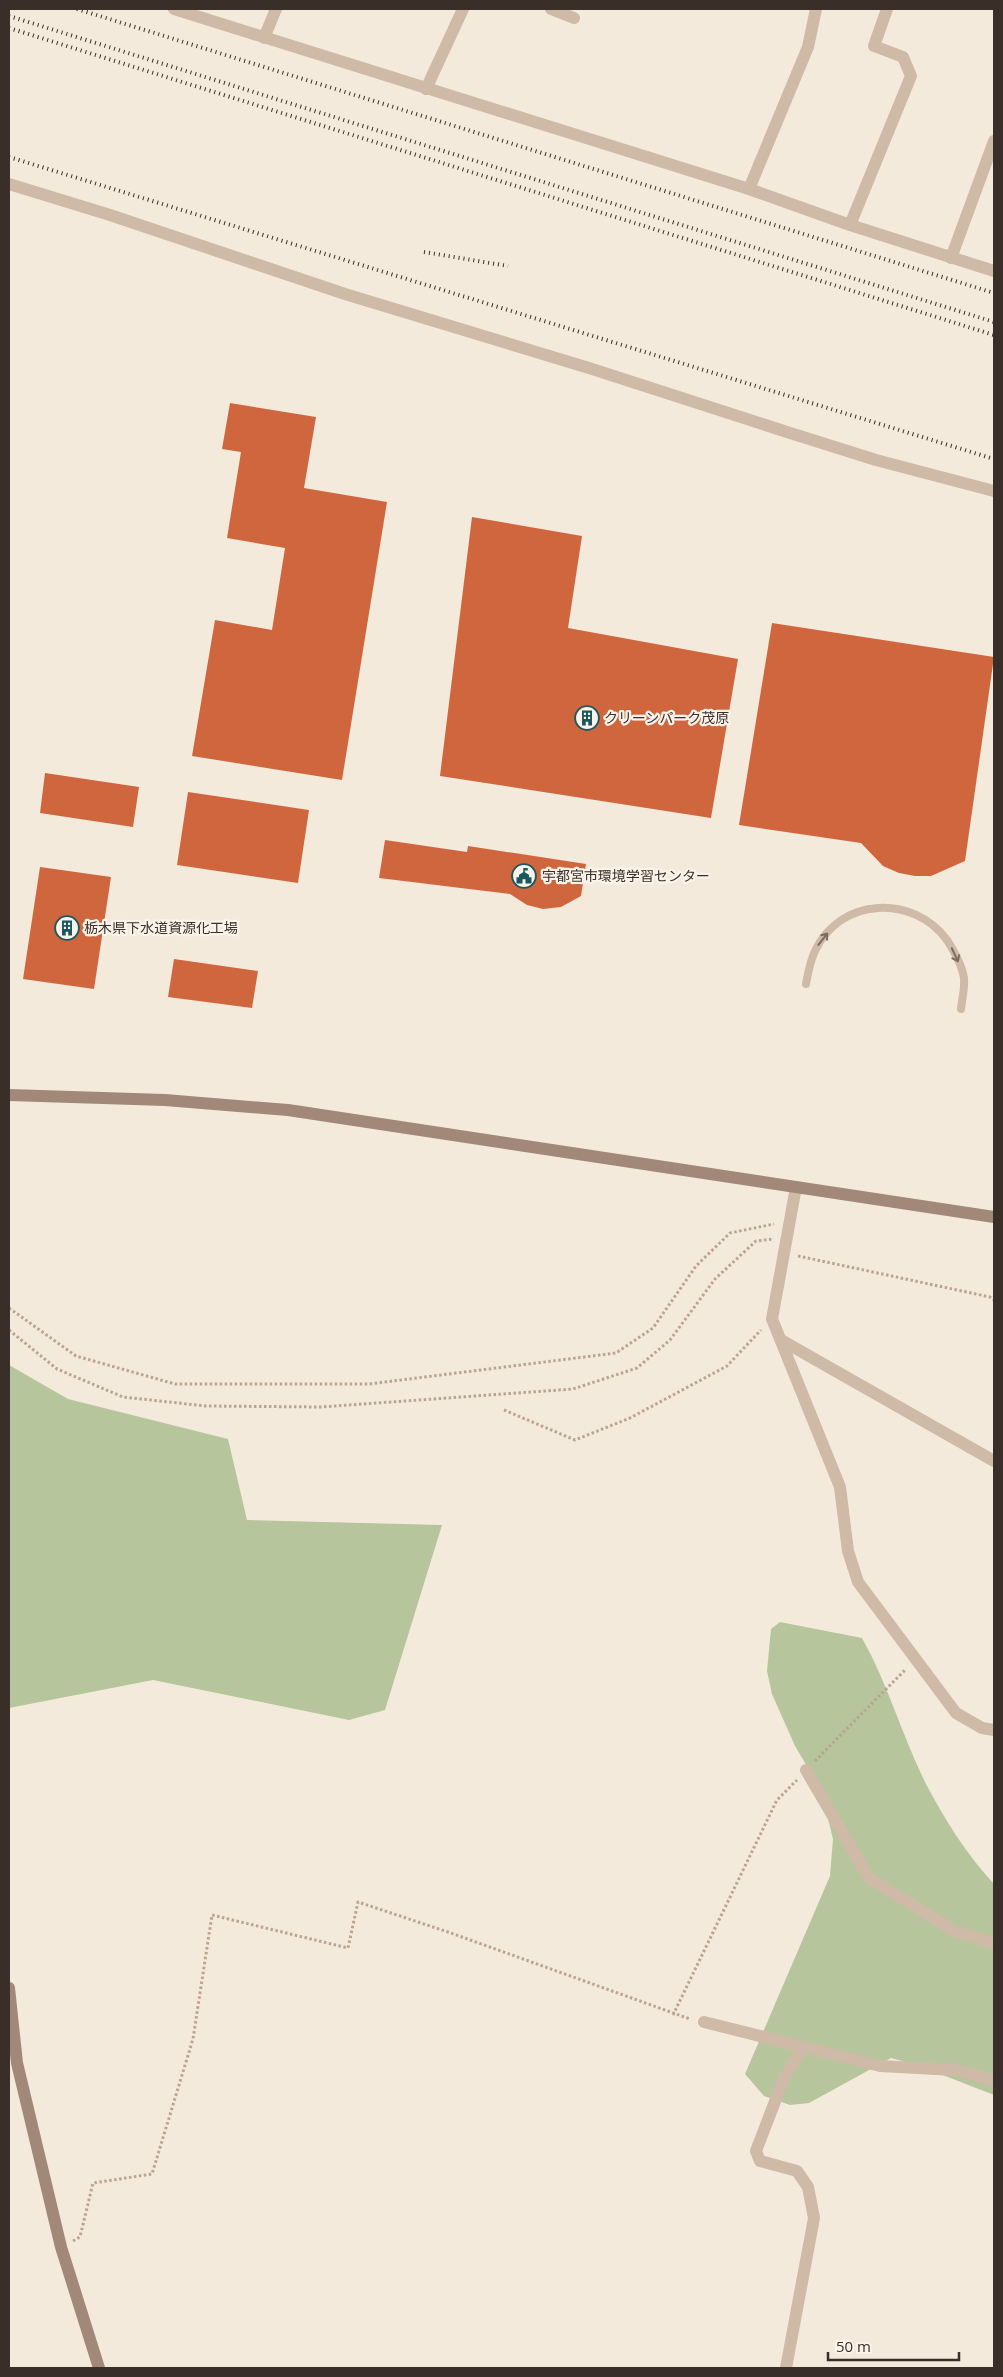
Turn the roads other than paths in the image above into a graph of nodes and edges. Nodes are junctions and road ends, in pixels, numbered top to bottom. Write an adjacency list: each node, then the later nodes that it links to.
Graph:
1 (174, 9): 8 (street)
2 (276, 9): 8 (street)
3 (463, 9): 9 (street)
4 (551, 9): 7 (street)
5 (816, 9): 12 (street)
6 (887, 9): 13 (street)
7 (574, 18)
8 (264, 38): 9 (street)
9 (426, 89): 12 (street)
10 (994, 141): 14 (street)
11 (9, 184): 16 (street)
12 (748, 189): 13 (street)
13 (850, 225): 14 (street)
14 (950, 258): 15 (street)
15 (994, 271)
16 (994, 491)
17 (806, 984): 18 (lane, one-way to 18)
18 (961, 1009)
19 (9, 1095): 20 (street)
20 (796, 1188): 21 (street); 22 (street)
21 (994, 1217)
22 (781, 1340): 23 (street); 24 (street)
23 (994, 1461)
24 (994, 1730)
25 (806, 1770): 26 (street)
26 (994, 1943)
27 (9, 1988): 31 (street)
28 (704, 2022): 29 (street)
29 (804, 2047): 30 (street); 32 (street)
30 (994, 2080)
31 (99, 2368)
32 (786, 2368)

